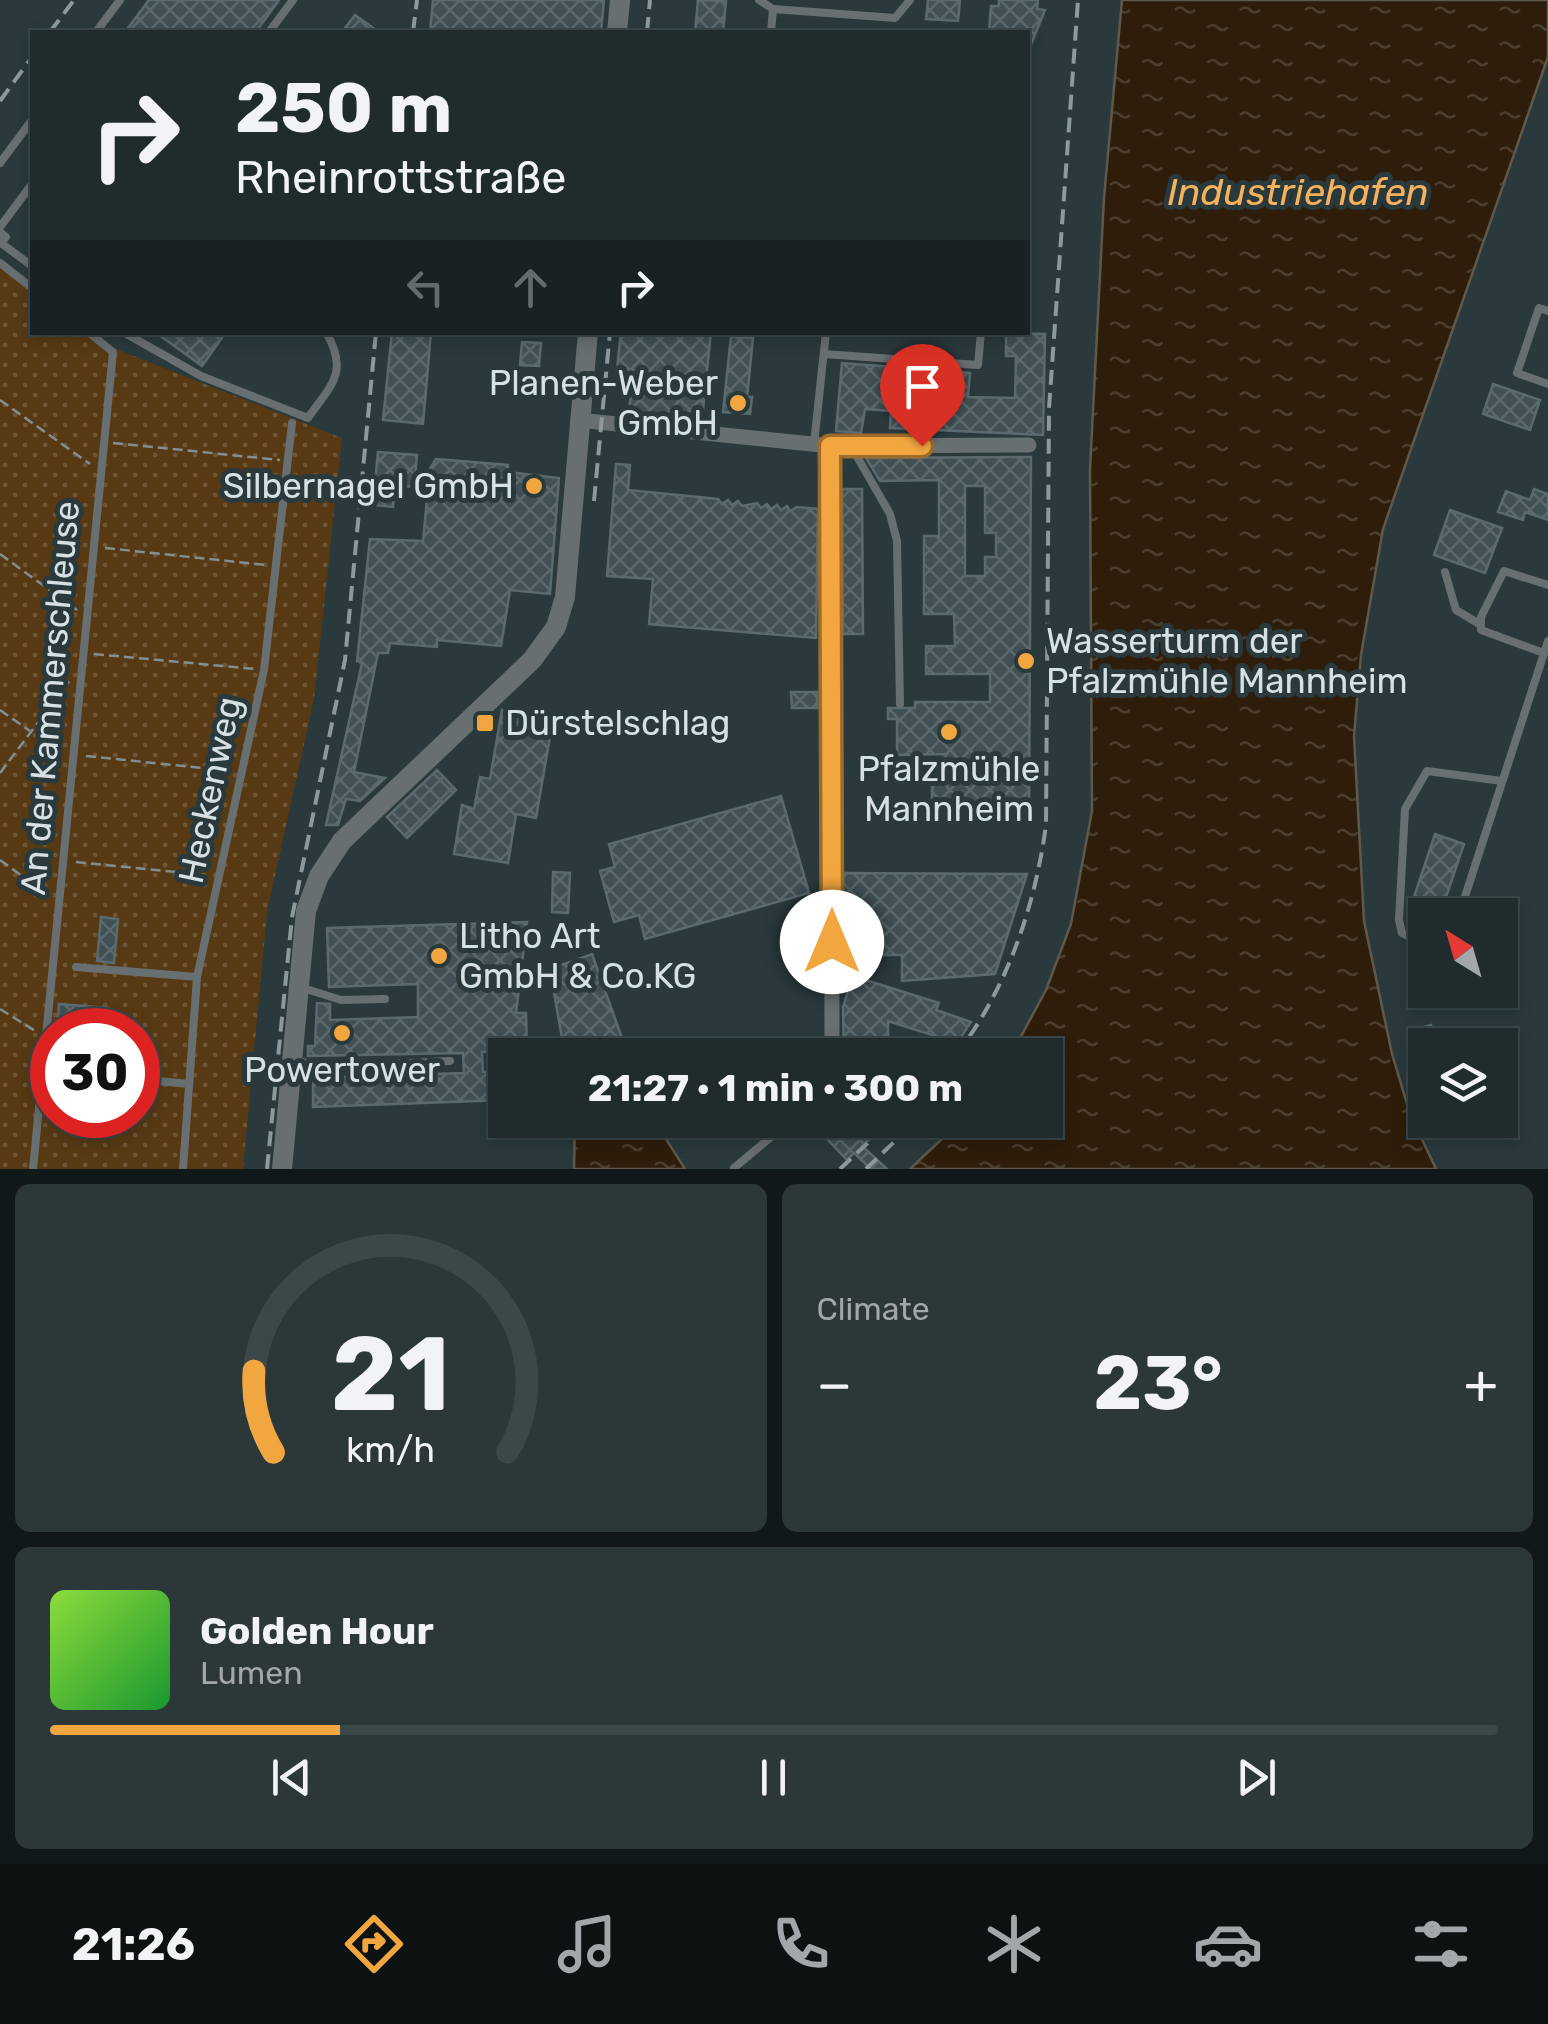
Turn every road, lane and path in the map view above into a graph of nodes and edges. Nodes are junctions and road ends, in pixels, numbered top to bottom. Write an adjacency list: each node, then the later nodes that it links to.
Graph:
1 (120, 0): 7 (lane)
2 (293, 0): 8 (lane)
3 (620, 0): 9 (street)
4 (759, 0): 6 (lane)
5 (910, 0): 6 (lane)
6 (773, 8): 10 (lane)
7 (98, 30)
8 (270, 30)
9 (617, 30)
10 (771, 30)
11 (30, 123): 12 (lane)
12 (0, 163)
13 (30, 187): 14 (lane)
14 (0, 230): 16 (lane)
15 (0, 263): 17 (lane)
16 (30, 264)
17 (30, 286)
18 (1548, 312): 26 (lane)
19 (92, 335): 30 (lane, An der Kammerschleuse)
20 (127, 335): 21 (lane)
21 (328, 335)
22 (588, 335): 28 (street)
23 (826, 335): 25 (lane)
24 (981, 335): 25 (lane)
25 (824, 354): 31 (lane)
26 (1548, 384)
27 (0, 400): 35 (path)
28 (578, 420): 31 (street); 65 (street)
29 (292, 423): 34 (lane, Heckenweg)
30 (102, 442): 34 (path); 35 (lane, An der Kammerschleuse)
31 (822, 445): 32 (street); 70 (street)
32 (851, 446): 33 (street); 50 (lane)
33 (1029, 446)
34 (288, 461): 38 (lane, Heckenweg)
35 (99, 471): 36 (lane, An der Kammerschleuse)
36 (93, 547): 38 (path); 43 (lane, An der Kammerschleuse)
37 (0, 554): 42 (path)
38 (276, 566): 48 (lane, Heckenweg)
39 (1445, 572): 44 (lane)
40 (1548, 585): 44 (lane)
41 (61, 590): 42 (path)
42 (57, 596): 43 (path)
43 (86, 616): 46 (lane, An der Kammerschleuse)
44 (1481, 624): 47 (lane)
45 (1548, 640): 47 (lane)
46 (83, 653): 48 (path); 49 (lane, An der Kammerschleuse)
47 (1544, 653): 56 (lane)
48 (264, 670): 54 (lane, Heckenweg)
49 (80, 676): 52 (path); 53 (lane, An der Kammerschleuse)
50 (900, 704)
51 (0, 710): 52 (path)
52 (30, 731): 55 (path)
53 (72, 755): 54 (path); 58 (lane, An der Kammerschleuse)
54 (244, 772): 59 (lane, Heckenweg)
55 (0, 774)
56 (1502, 781): 60 (lane); 62 (lane)
57 (0, 860): 61 (path)
58 (62, 860): 59 (path); 61 (lane, An der Kammerschleuse)
59 (218, 876): 64 (lane, Heckenweg)
60 (1464, 898)
61 (58, 902): 67 (lane, An der Kammerschleuse)
62 (1408, 936)
63 (76, 967): 64 (lane)
64 (198, 977): 74 (lane, Heckenweg)
65 (299, 986): 66 (lane); 71 (street)
66 (385, 999)
67 (48, 1008)
68 (0, 1009): 69 (path)
69 (30, 1028)
70 (832, 1038)
71 (292, 1060): 72 (lane); 80 (street)
72 (450, 1061)
73 (160, 1081): 74 (lane)
74 (189, 1084): 79 (lane, Heckenweg)
75 (37, 1138): 78 (lane, An der Kammerschleuse)
76 (770, 1138): 77 (lane)
77 (734, 1168)
78 (33, 1169)
79 (182, 1169)
80 (282, 1169)

